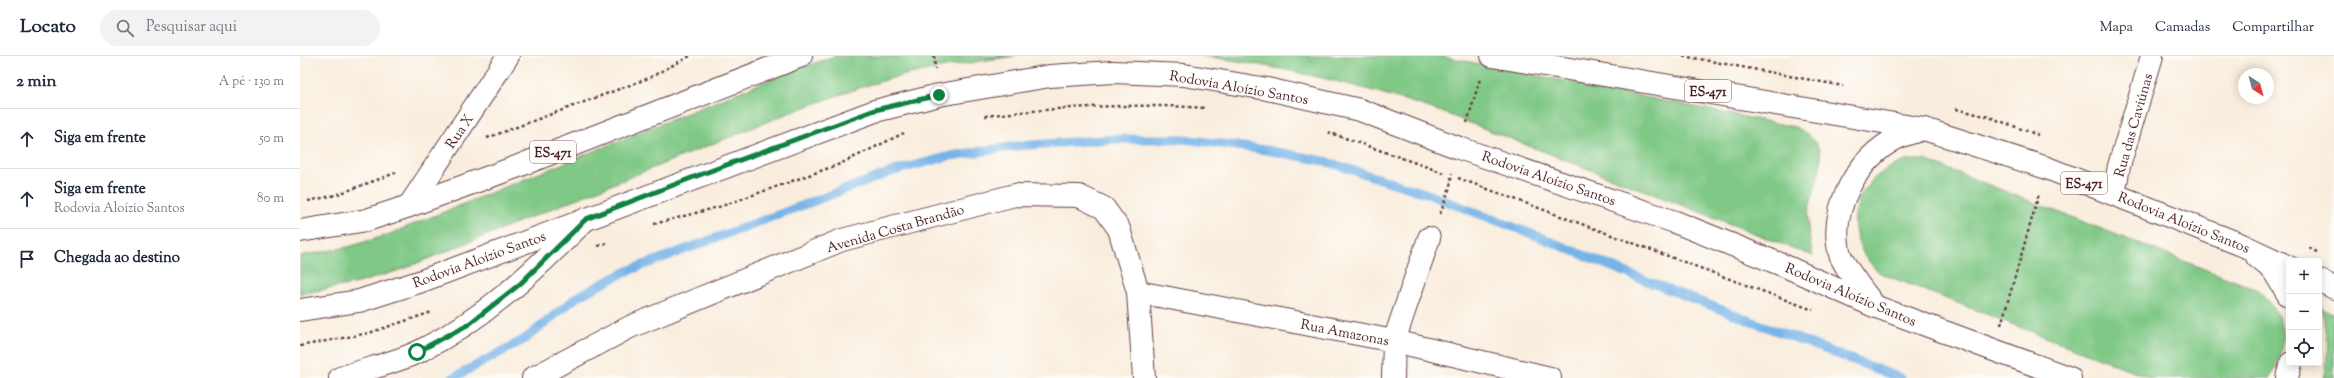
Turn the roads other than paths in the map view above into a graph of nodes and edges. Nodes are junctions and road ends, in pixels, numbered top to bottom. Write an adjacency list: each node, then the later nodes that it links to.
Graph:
1 (508, 56): 7 (main road, Rua X)
2 (801, 56): 7 (main road, ES-471)
3 (1492, 56): 5 (main road, Rodovia Aloízio Santos / ES-471)
4 (2152, 56): 6 (main road, Rua das Caviúnas)
5 (1924, 129): 6 (main road, Rodovia Aloízio Santos / ES-471); 17 (main road)
6 (2114, 194): 11 (main road, Rodovia Aloízio Santos / ES-471)
7 (409, 206): 9 (main road, ES-471)
8 (586, 219): 17 (main road, Rodovia Aloízio Santos); 18 (main road, Rodovia Aloízio Santos); 22 (main road)
9 (304, 226)
10 (1429, 238): 19 (main road)
11 (2242, 245): 12 (main road, Rodovia Aloízio Santos / ES-471); 16 (main road)
12 (2286, 265)
13 (2322, 282): 14 (main road)
14 (2334, 288)
15 (1138, 292): 19 (main road, Rua Amazonas); 23 (main road, Avenida Costa Brandão); 24 (main road, Avenida Costa Brandão)
16 (2288, 294)
17 (1874, 306): 21 (main road, Rodovia Aloízio Santos)
18 (300, 310)
19 (1394, 341): 25 (main road); 26 (main road, Rua Amazonas)
20 (2291, 366): 27 (main road)
21 (2059, 376)
22 (340, 378)
23 (533, 378)
24 (1144, 378)
25 (1393, 378)
26 (1550, 378)
27 (2287, 378)

